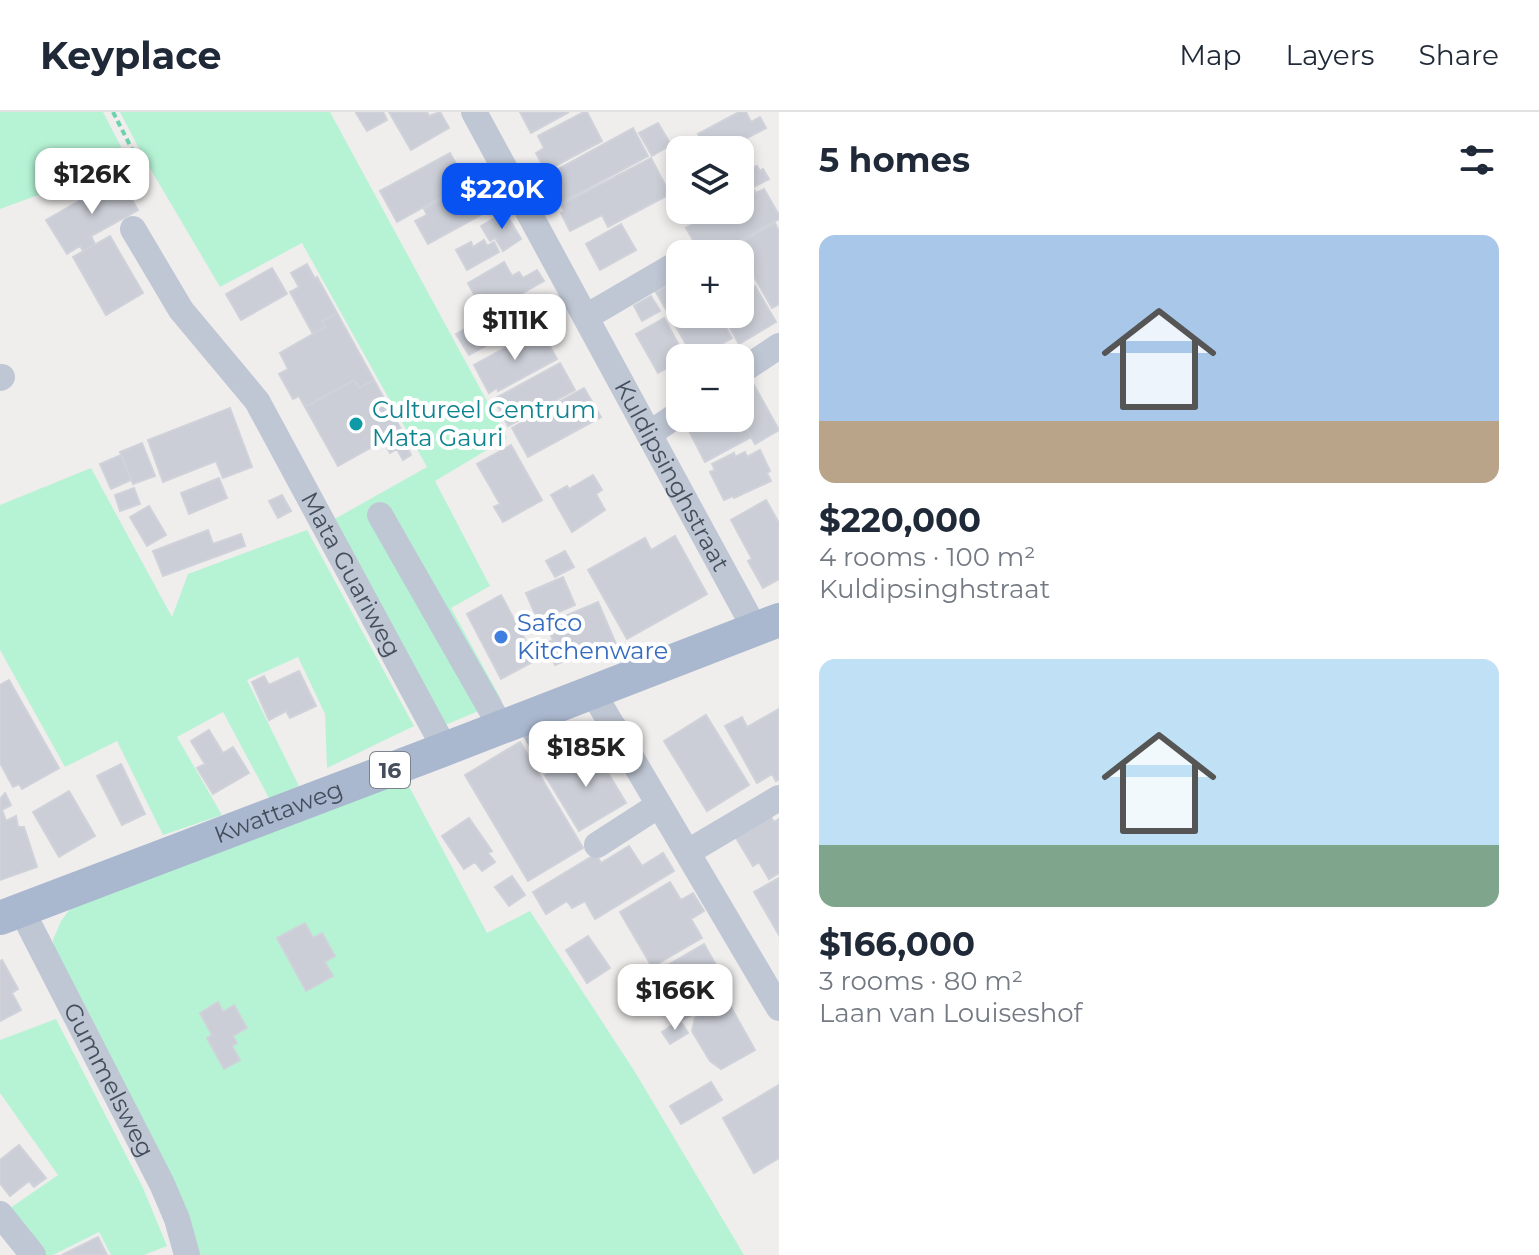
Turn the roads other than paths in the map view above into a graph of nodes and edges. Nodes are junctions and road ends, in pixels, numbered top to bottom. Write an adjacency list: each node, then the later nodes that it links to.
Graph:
1 (474, 112): 4 (street, Kuldipsinghstraat)
2 (133, 229): 14 (street, Mata Guariweg)
3 (666, 270): 4 (street)
4 (586, 317): 8 (street, Kuldipsinghstraat)
5 (779, 346): 6 (street)
6 (754, 363)
7 (666, 422): 8 (street)
8 (649, 434): 10 (street, Kuldipsinghstraat)
9 (380, 515): 12 (street)
10 (767, 624): 11 (main road, Kwattaweg / 16)
11 (592, 691): 12 (main road, Kwattaweg / 16); 13 (street)
12 (514, 722): 13 (street); 14 (main road, Kwattaweg / 16)
13 (615, 729): 16 (street)
14 (445, 749): 19 (main road, Kwattaweg / 16)
15 (779, 798): 18 (street)
16 (659, 805): 17 (street); 18 (street)
17 (597, 845)
18 (688, 852): 20 (street)
19 (11, 914): 23 (street, Gummelsweg)
20 (779, 1008)
21 (0, 1214): 22 (street)
22 (33, 1255)
23 (187, 1255)

